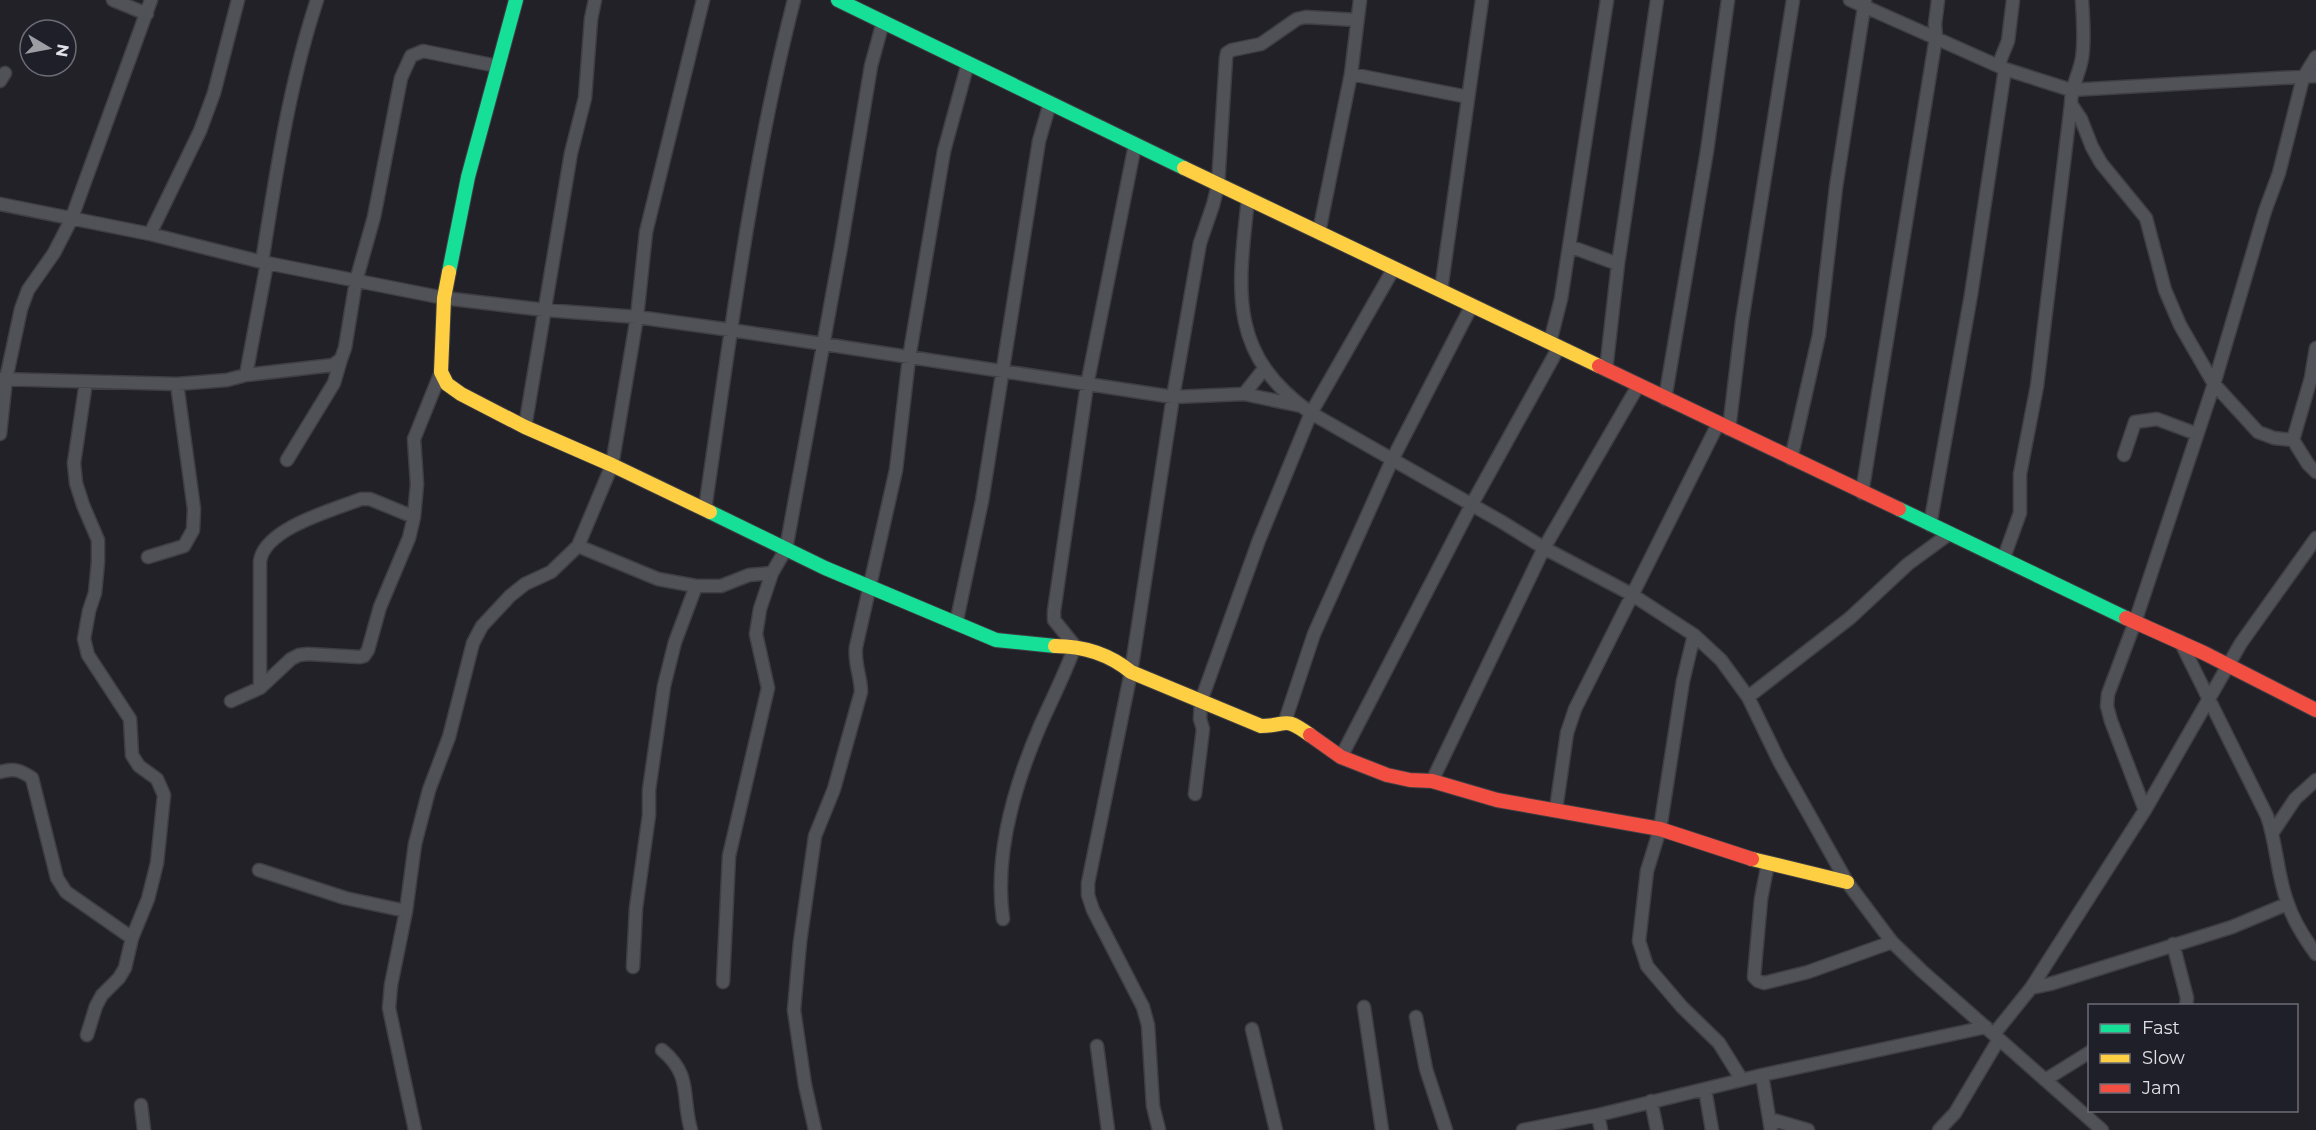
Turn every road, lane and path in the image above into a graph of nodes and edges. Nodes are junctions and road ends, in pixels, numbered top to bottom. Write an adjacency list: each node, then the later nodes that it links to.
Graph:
1 (113, 0): 21 (street)
2 (151, 0): 21 (street)
3 (238, 0): 42 (street)
4 (317, 0): 44 (street)
5 (516, 0): 27 (street)
6 (595, 0): 51 (street)
7 (703, 0): 52 (street)
8 (794, 0): 53 (street)
9 (838, 0): 23 (street)
10 (1360, 0): 22 (street)
11 (1482, 0): 33 (street)
12 (1606, 0): 43 (street)
13 (1657, 0): 45 (street)
14 (1728, 0): 72 (street)
15 (1793, 0): 75 (street)
16 (1850, 0): 20 (street)
17 (1938, 0): 24 (street)
18 (2013, 0): 28 (street)
19 (2082, 0): 32 (street)
20 (1865, 4): 24 (street); 80 (street)
21 (147, 14): 40 (street)
22 (1357, 20): 29 (street); 37 (street)
23 (883, 22): 26 (street); 54 (street)
24 (1936, 37): 28 (street); 85 (street)
25 (2316, 57): 31 (street)
26 (968, 63): 34 (street); 57 (street)
27 (497, 66): 47 (street); 49 (street)
28 (2002, 68): 32 (street); 89 (street)
29 (1351, 74): 33 (street); 41 (street)
30 (2316, 76): 31 (street)
31 (2302, 78): 32 (street); 67 (street)
32 (2071, 90): 35 (street)
33 (1468, 97): 48 (street)
34 (1050, 103): 36 (street); 60 (street)
35 (2071, 104): 67 (street); 96 (street)
36 (1136, 145): 37 (street); 68 (street)
37 (1218, 185): 38 (street); 71 (street)
38 (1248, 199): 41 (street); 59 (street)
39 (0, 204): 40 (street)
40 (71, 220): 42 (street); 64 (street)
41 (1319, 232): 46 (street)
42 (150, 234): 44 (street)
43 (1569, 246): 45 (street); 55 (street)
44 (264, 263): 47 (street); 63 (street)
45 (1617, 264): 61 (street)
46 (1394, 268): 48 (street); 73 (street)
47 (356, 281): 49 (street); 58 (street)
48 (1441, 290): 50 (street)
49 (444, 298): 51 (street); 62 (street)
50 (1472, 305): 55 (street); 82 (street)
51 (545, 310): 52 (street); 74 (street)
52 (637, 317): 53 (street); 83 (street)
53 (731, 330): 54 (street); 87 (street)
54 (822, 344): 57 (street); 94 (street)
55 (1554, 344): 61 (street); 86 (street)
56 (2316, 348): 78 (street)
57 (909, 358): 60 (street); 99 (street)
58 (341, 359): 63 (street); 81 (street)
59 (1264, 369): 70 (street); 73 (street)
60 (1003, 370): 68 (street); 102 (street)
61 (1606, 370): 69 (street)
62 (441, 372): 74 (street); 88 (street)
63 (246, 375): 66 (street)
64 (3, 379): 65 (street); 76 (street)
65 (86, 382): 66 (street); 130 (street)
66 (177, 384): 95 (street)
67 (2214, 384): 77 (street); 78 (street)
68 (1087, 386): 71 (street); 105 (street)
69 (1638, 386): 72 (street); 93 (street)
70 (1244, 394): 71 (street); 73 (street)
71 (1173, 397): 107 (street)
72 (1665, 399): 75 (street)
73 (1306, 410): 82 (street); 112 (street)
74 (525, 427): 83 (street)
75 (1723, 427): 80 (street); 100 (street)
76 (0, 434)
77 (2197, 434): 79 (street); 101 (street)
78 (2293, 440): 84 (street)
79 (2124, 455)
80 (1791, 459): 85 (street)
81 (287, 460)
82 (1392, 460): 86 (street); 114 (street)
83 (612, 465): 87 (street); 92 (street)
84 (2316, 472)
85 (1863, 493): 89 (street)
86 (1472, 504): 93 (street); 115 (street)
87 (705, 510): 94 (street)
88 (414, 517): 108 (street); 108 (street)
89 (1930, 525): 90 (street)
90 (1949, 534): 96 (street); 109 (street)
91 (2316, 538): 106 (street)
92 (578, 546): 98 (street); 128 (street)
93 (1544, 548): 100 (street); 118 (street)
94 (786, 549): 97 (street); 99 (street)
95 (148, 557)
96 (2003, 560): 101 (street)
97 (772, 573): 98 (street); 135 (street)
98 (696, 586): 134 (street)
99 (870, 587): 102 (street); 159 (street)
100 (1631, 594): 103 (street); 120 (street)
101 (2135, 622): 104 (street); 121 (street)
102 (956, 624): 105 (street)
103 (1694, 635): 109 (street); 122 (street)
104 (2179, 640): 106 (street); 110 (street)
105 (1075, 646): 107 (street); 129 (street)
106 (2226, 666): 110 (street); 113 (street)
107 (1131, 672): 112 (street); 161 (street)
108 (260, 688): 111 (street)
109 (1748, 697): 126 (street)
110 (2208, 700): 121 (street); 123 (street)
111 (231, 701)
112 (1201, 701): 114 (street); 119 (street)
113 (2316, 710)
114 (1285, 721): 115 (street)
115 (1341, 757): 118 (street)
116 (0, 772): 130 (street)
117 (2316, 780): 123 (street)
118 (1432, 781): 120 (street)
119 (1195, 794)
120 (1556, 809): 122 (street)
121 (2145, 810): 136 (street)
122 (1660, 829): 124 (street); 147 (street)
123 (2273, 832): 127 (street)
124 (1768, 863): 126 (street); 131 (street)
125 (259, 870): 128 (street)
126 (1847, 882): 131 (street)
127 (2288, 904): 132 (street); 133 (street)
128 (406, 911): 157 (street)
129 (1003, 919)
130 (132, 938): 142 (street)
131 (1892, 942): 141 (street)
132 (2173, 944): 136 (street); 137 (street)
133 (2316, 954)
134 (633, 967)
135 (723, 982)
136 (2031, 988): 141 (street)
137 (2186, 1004)
138 (1364, 1007): 163 (street)
139 (1416, 1017): 164 (street)
140 (1252, 1029): 162 (street)
141 (1993, 1033): 146 (street); 148 (street); 152 (street)
142 (87, 1035)
143 (1097, 1046): 160 (street)
144 (662, 1050): 158 (street)
145 (2088, 1054): 148 (street)
146 (1762, 1075): 147 (street); 154 (street)
147 (1742, 1080): 149 (street)
148 (2045, 1080): 172 (street)
149 (1705, 1089): 150 (street); 168 (street)
150 (1651, 1101): 153 (street); 167 (street)
151 (141, 1105): 156 (street)
152 (1955, 1113): 170 (street); 171 (street)
153 (1598, 1115): 155 (street); 166 (street)
154 (1770, 1125): 169 (street)
155 (1547, 1128): 165 (street)
156 (144, 1130)
157 (416, 1130)
158 (691, 1130)
159 (815, 1130)
160 (1108, 1130)
161 (1159, 1130)
162 (1276, 1130)
163 (1382, 1130)
164 (1446, 1130)
165 (1523, 1130)
166 (1601, 1130)
167 (1657, 1130)
168 (1712, 1130)
169 (1808, 1130)
170 (1939, 1130)
171 (1953, 1130)
172 (2102, 1130)

